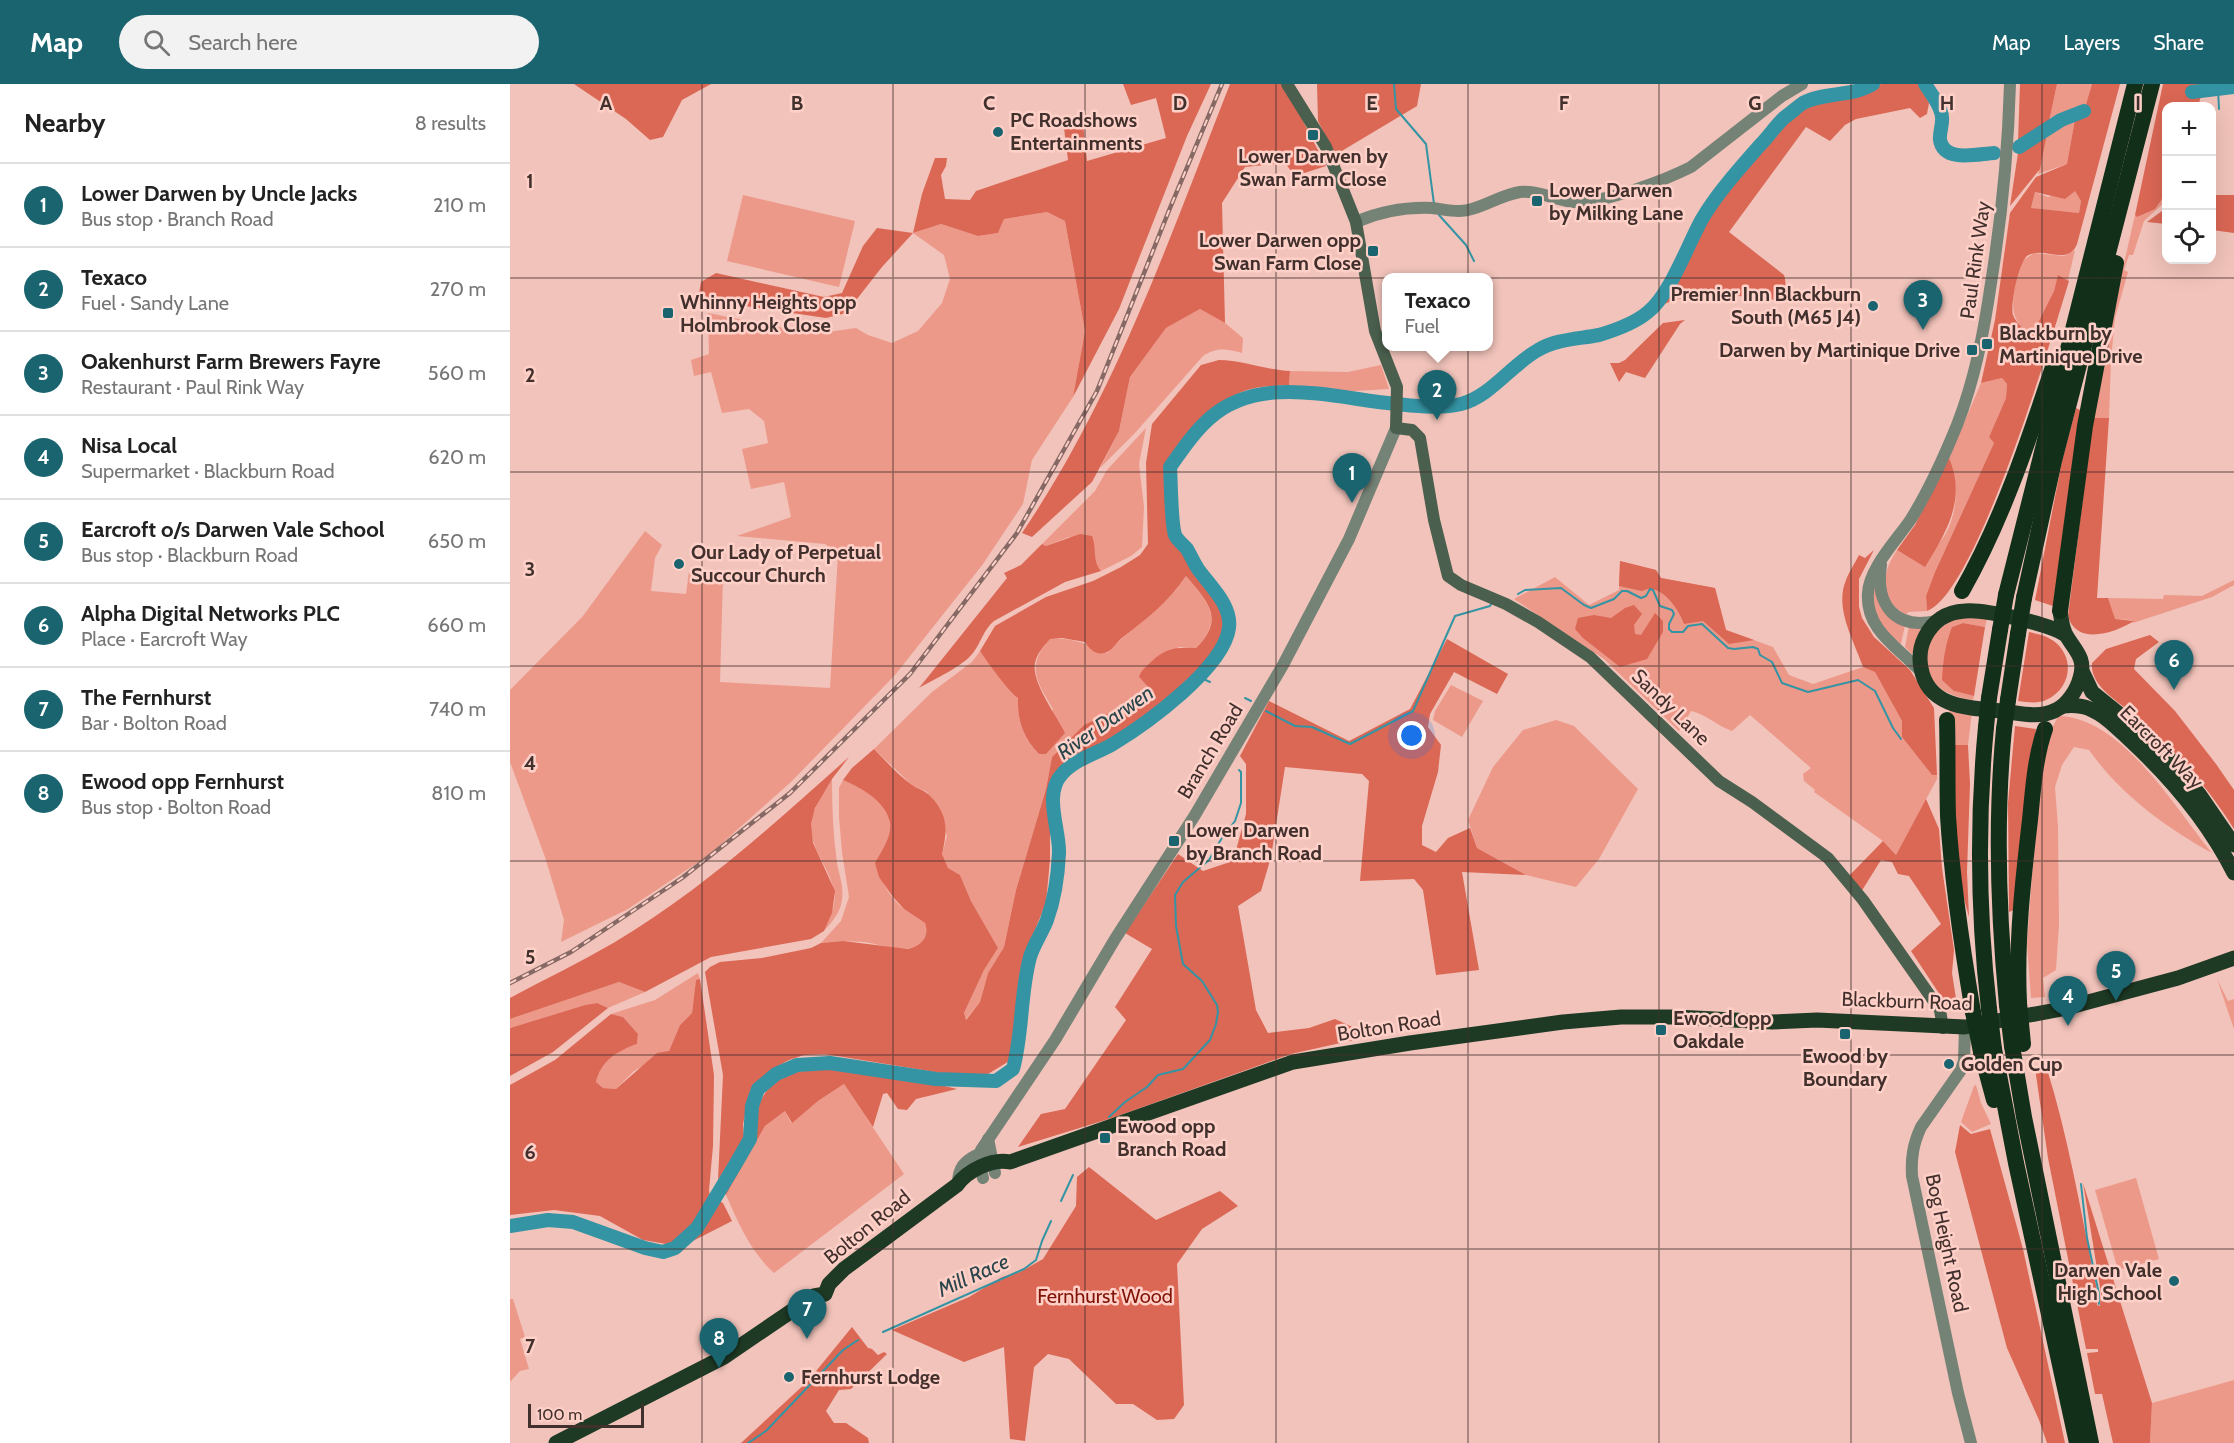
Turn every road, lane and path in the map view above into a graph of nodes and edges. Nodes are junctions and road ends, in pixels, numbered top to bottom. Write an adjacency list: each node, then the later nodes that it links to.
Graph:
1 (1287, 84): 7 (main road)
2 (1802, 84): 7 (street)
3 (2010, 84): 12 (street, Paul Rink Way)
4 (2135, 84): 8 (highway)
5 (2152, 84): 6 (highway)
6 (2142, 123): 14 (highway); 26 (highway, bridge)
7 (1356, 222): 9 (main road)
8 (2092, 252): 13 (highway); 27 (highway, bridge)
9 (1382, 348)
10 (1383, 351): 11 (main road)
11 (1396, 428): 30 (main road, Sandy Lane); 31 (street, Branch Road)
12 (1881, 561): 15 (street); 18 (street, Paul Rink Way)
13 (1962, 591): 15 (highway)
14 (2060, 611): 16 (highway)
15 (1940, 619): 16 (highway); 18 (highway)
16 (2066, 635): 17 (highway)
17 (2082, 670): 20 (highway); 23 (highway, Earcroft Way)
18 (1922, 673): 19 (highway)
19 (1941, 699): 20 (highway); 21 (highway)
20 (2059, 708): 22 (highway); 24 (highway, Earcroft Way)
21 (1947, 720): 27 (highway)
22 (2045, 729): 26 (highway)
23 (2234, 845)
24 (2234, 873)
25 (2232, 956): 29 (highway, Blackburn Road)
26 (2013, 1004): 36 (highway, bridge)
27 (1981, 1010): 35 (highway, bridge)
28 (1792, 1021): 30 (highway, Blackburn Road); 31 (highway, Bolton Road)
29 (1965, 1027): 30 (highway, Blackburn Road); 34 (street, Bog Height Road)
30 (1943, 1028)
31 (986, 1167): 32 (highway, Bolton Road); 32 (street)
32 (958, 1185): 33 (highway, Bolton Road)
33 (556, 1443)
34 (1971, 1443)
35 (2077, 1443)
36 (2091, 1443)

